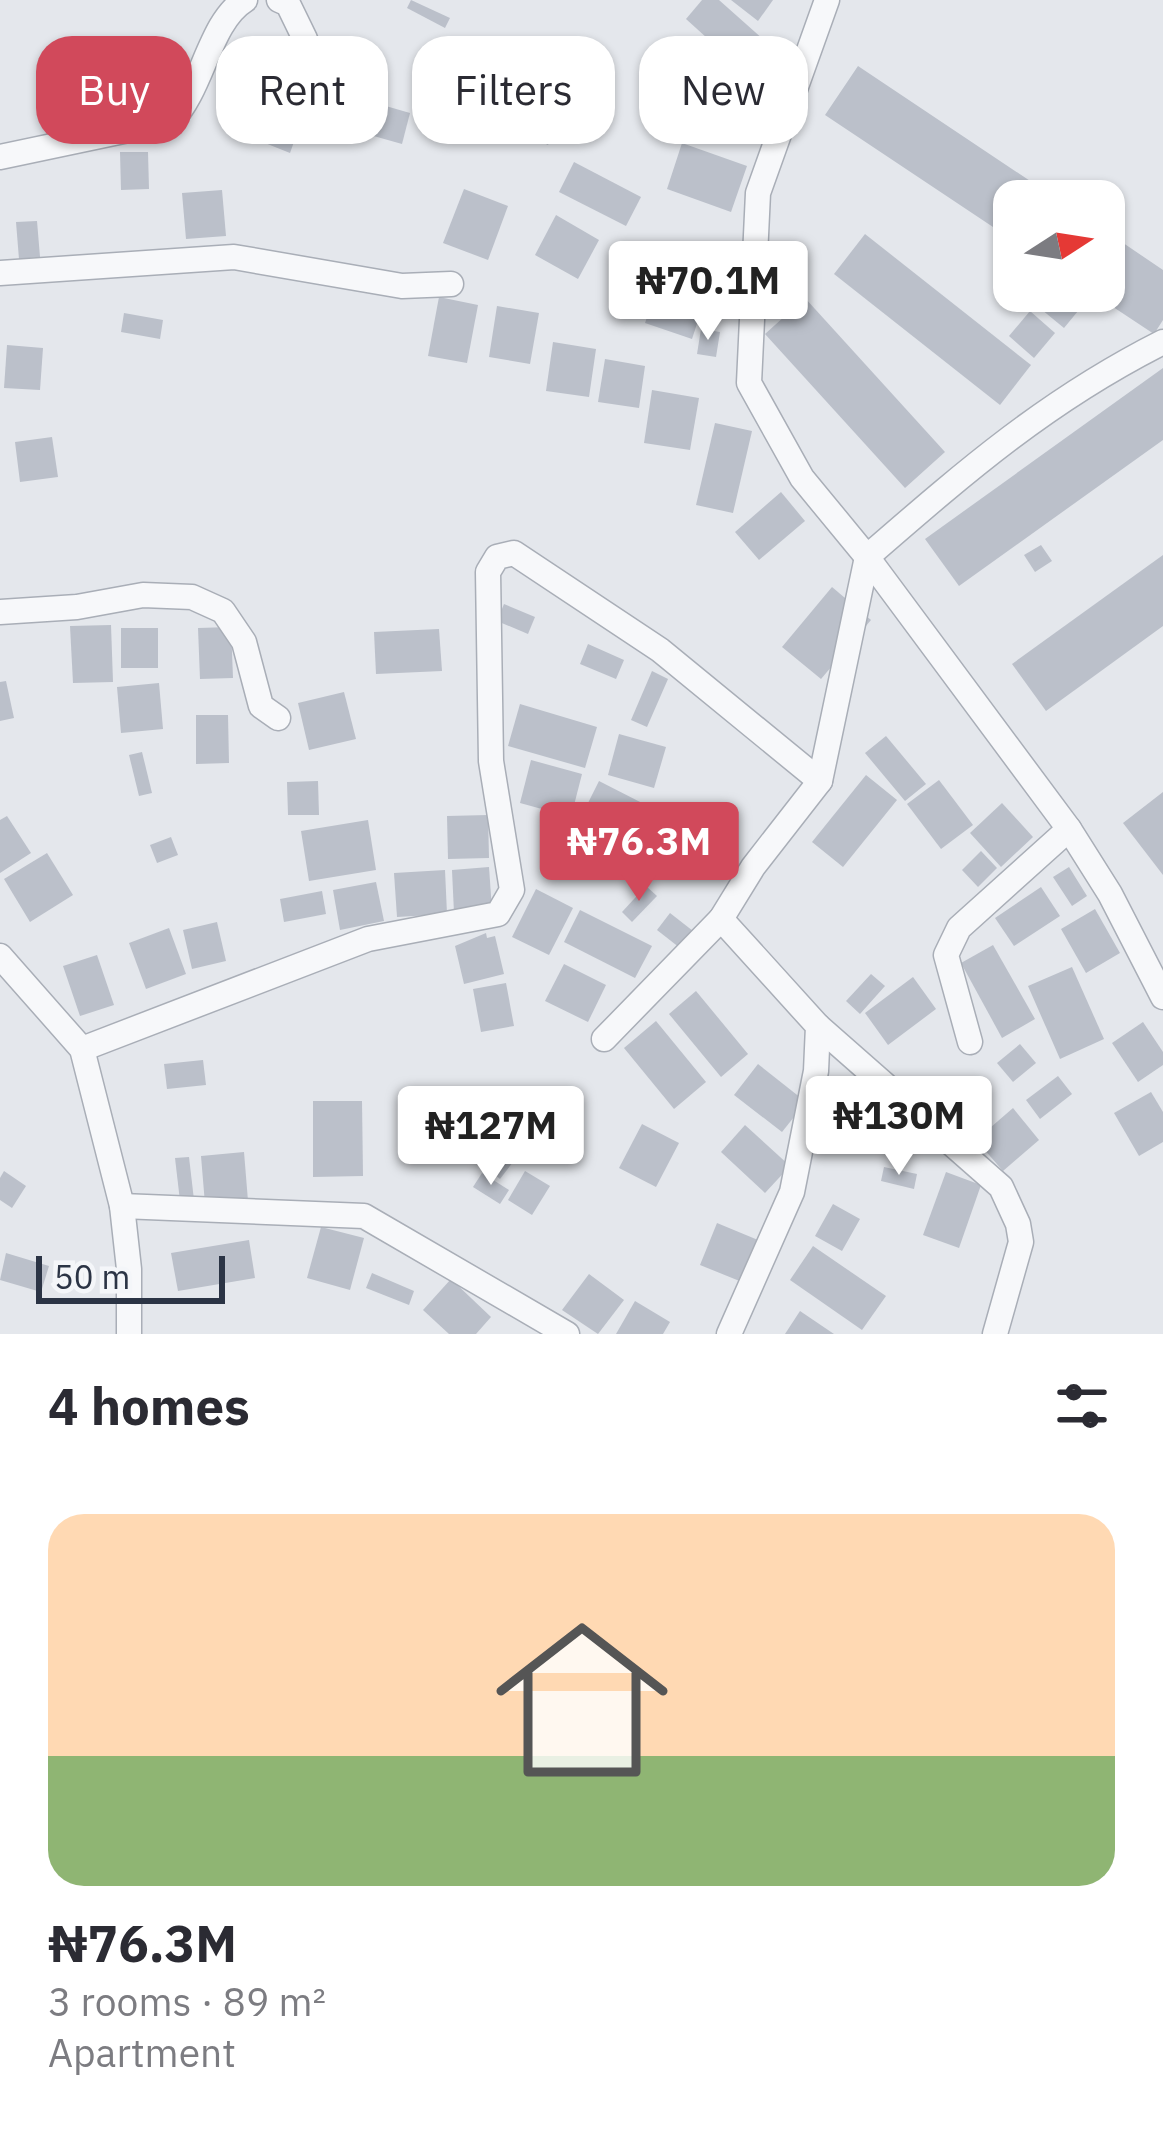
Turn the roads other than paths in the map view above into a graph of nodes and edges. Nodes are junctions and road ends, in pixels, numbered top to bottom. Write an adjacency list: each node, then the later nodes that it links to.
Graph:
1 (244, 0): 5 (street)
2 (279, 0): 4 (street)
3 (827, 0): 9 (street)
4 (303, 36)
5 (0, 157)
6 (0, 273): 7 (street)
7 (451, 284)
8 (1163, 342): 9 (street)
9 (867, 556): 12 (street); 13 (street)
10 (0, 612): 11 (street)
11 (278, 718)
12 (820, 781): 14 (street); 20 (street)
13 (1069, 830): 16 (street); 19 (street)
14 (721, 919): 17 (street); 18 (street)
15 (0, 956): 20 (street)
16 (1163, 997)
17 (818, 1026): 24 (street); 25 (street)
18 (604, 1039)
19 (970, 1042)
20 (82, 1049): 21 (street)
21 (122, 1206): 22 (street); 23 (street)
22 (129, 1334)
23 (567, 1334)
24 (728, 1334)
25 (995, 1334)

